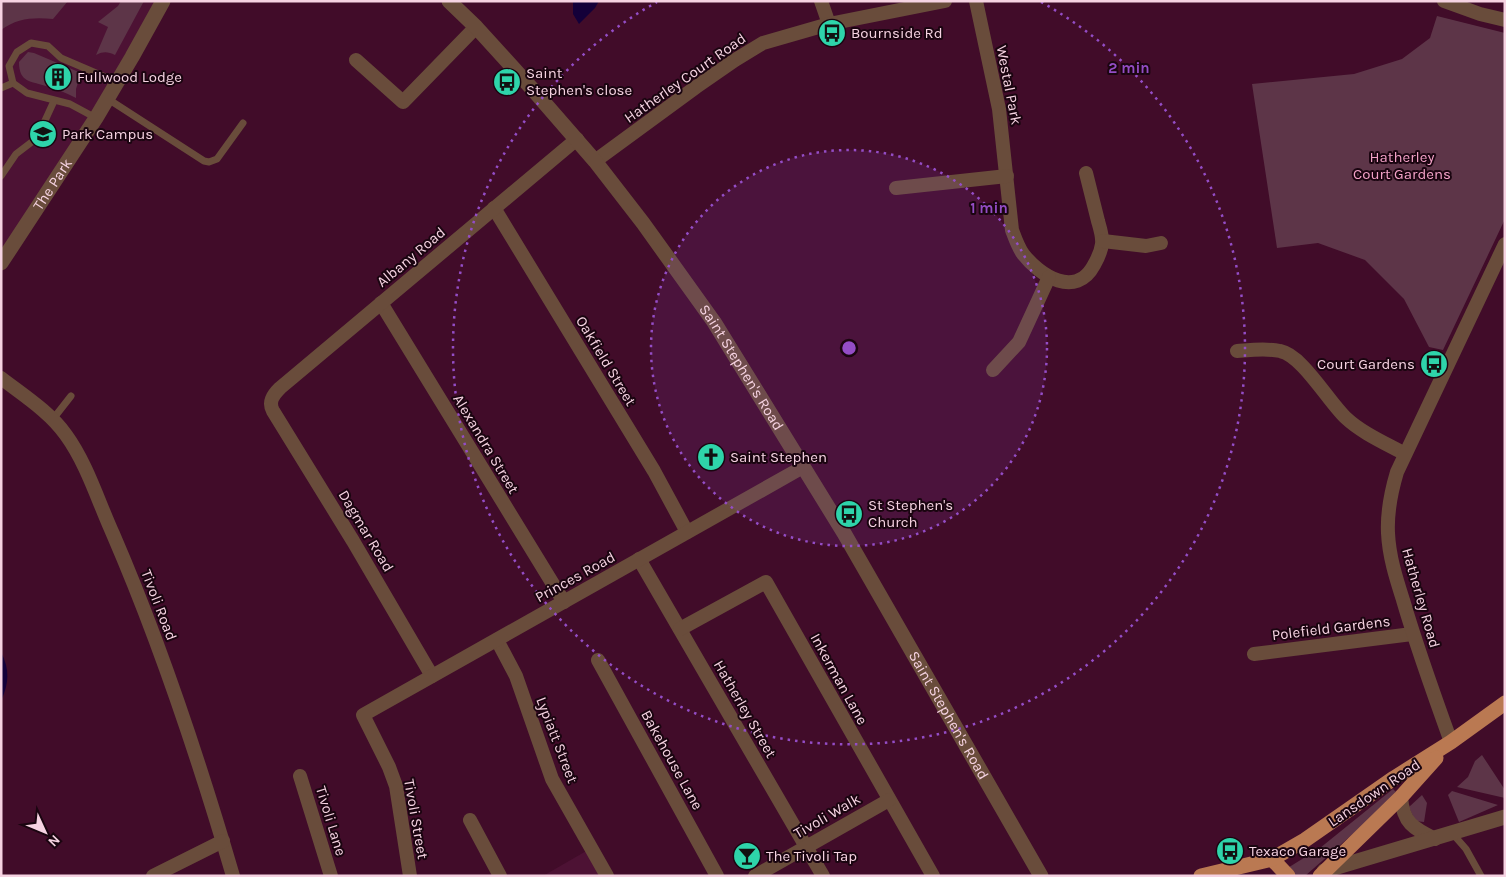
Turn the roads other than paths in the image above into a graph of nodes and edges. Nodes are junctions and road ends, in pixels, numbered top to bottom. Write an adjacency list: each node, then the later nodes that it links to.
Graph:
1 (163, 1): 11 (street, The Park)
2 (449, 1): 9 (street, Saint Stephen's Road)
3 (822, 1): 8 (street)
4 (945, 1): 8 (street, Hatherley Court Road)
5 (976, 1): 22 (street, Westal Park)
6 (1444, 1): 7 (street)
7 (1505, 20)
8 (829, 24): 19 (street, Hatherley Court Road)
9 (476, 27): 10 (street); 18 (street, Saint Stephen's Road)
10 (356, 60)
11 (117, 82): 12 (lane); 14 (street, The Park)
12 (13, 83): 13 (lane); 15 (lane)
13 (1, 88)
14 (108, 98): 16 (street, The Park); 17 (lane)
15 (54, 101): 16 (lane); 21 (lane)
16 (96, 118): 28 (street, The Park)
17 (243, 123)
18 (577, 138): 19 (street, Saint Stephen's Road); 24 (street, Albany Road)
19 (595, 161): 38 (street, Saint Stephen's Road)
20 (1086, 173): 25 (street)
21 (1, 176)
22 (1007, 176): 23 (street); 29 (street, Westal Park)
23 (896, 188)
24 (494, 208): 30 (street, Albany Road); 39 (street, Oakfield Street)
25 (1103, 241): 26 (street); 29 (street, Westal Park)
26 (1161, 243)
27 (1505, 244): 37 (street, Hatherley Road)
28 (1, 263)
29 (1049, 277): 32 (street)
30 (381, 303): 35 (street, Albany Road); 41 (street, Alexandra Street)
31 (1238, 350): 37 (street)
32 (993, 370)
33 (1, 378): 36 (street, Tivoli Road)
34 (71, 396): 36 (lane)
35 (270, 404): 47 (street, Dagmar Road)
36 (53, 419): 58 (street, Tivoli Road)
37 (1405, 454): 43 (street, Hatherley Road)
38 (803, 467): 39 (street, Princes Road); 72 (street, Saint Stephen's Road)
39 (687, 532): 40 (street, Princes Road)
40 (639, 559): 41 (street, Princes Road); 42 (street, Hatherley Street)
41 (564, 602): 44 (street, Princes Road)
42 (680, 628): 53 (street, Inkerman Lane); 59 (street, Hatherley Street)
43 (1412, 634): 45 (street, Polefield Gardens); 50 (street, Hatherley Road)
44 (497, 640): 47 (street, Princes Road); 67 (street, Lypiatt Street)
45 (1254, 654)
46 (598, 660): 68 (street, Bakehouse Lane)
47 (432, 676): 49 (street, Princes Road)
48 (1505, 703): 50 (highway, Lansdown Road)
49 (363, 715): 65 (street, Tivoli Street)
50 (1451, 742): 52 (highway, Lansdown Road); 60 (highway, Lansdown Road)
51 (300, 776): 64 (street, Tivoli Lane)
52 (1401, 797): 57 (street); 61 (highway, Lansdown Road)
53 (889, 800): 59 (street, Tivoli Walk); 71 (street, Inkerman Lane)
54 (1505, 817): 56 (street)
55 (470, 820): 66 (street)
56 (1452, 833): 57 (street); 75 (lane)
57 (1434, 838): 61 (street)
58 (223, 840): 62 (street); 63 (street, Tivoli Road)
59 (805, 847): 69 (street, Tivoli Walk); 70 (street, Hatherley Street)
60 (1272, 859): 73 (highway, Lansdown Road); 74 (highway)
61 (1322, 874)
62 (152, 876)
63 (233, 876)
64 (331, 876)
65 (410, 876)
66 (500, 876)
67 (607, 876)
68 (717, 876)
69 (756, 876)
70 (823, 876)
71 (933, 876)
72 (1041, 876)
73 (1201, 876)
74 (1288, 876)
75 (1482, 876)

